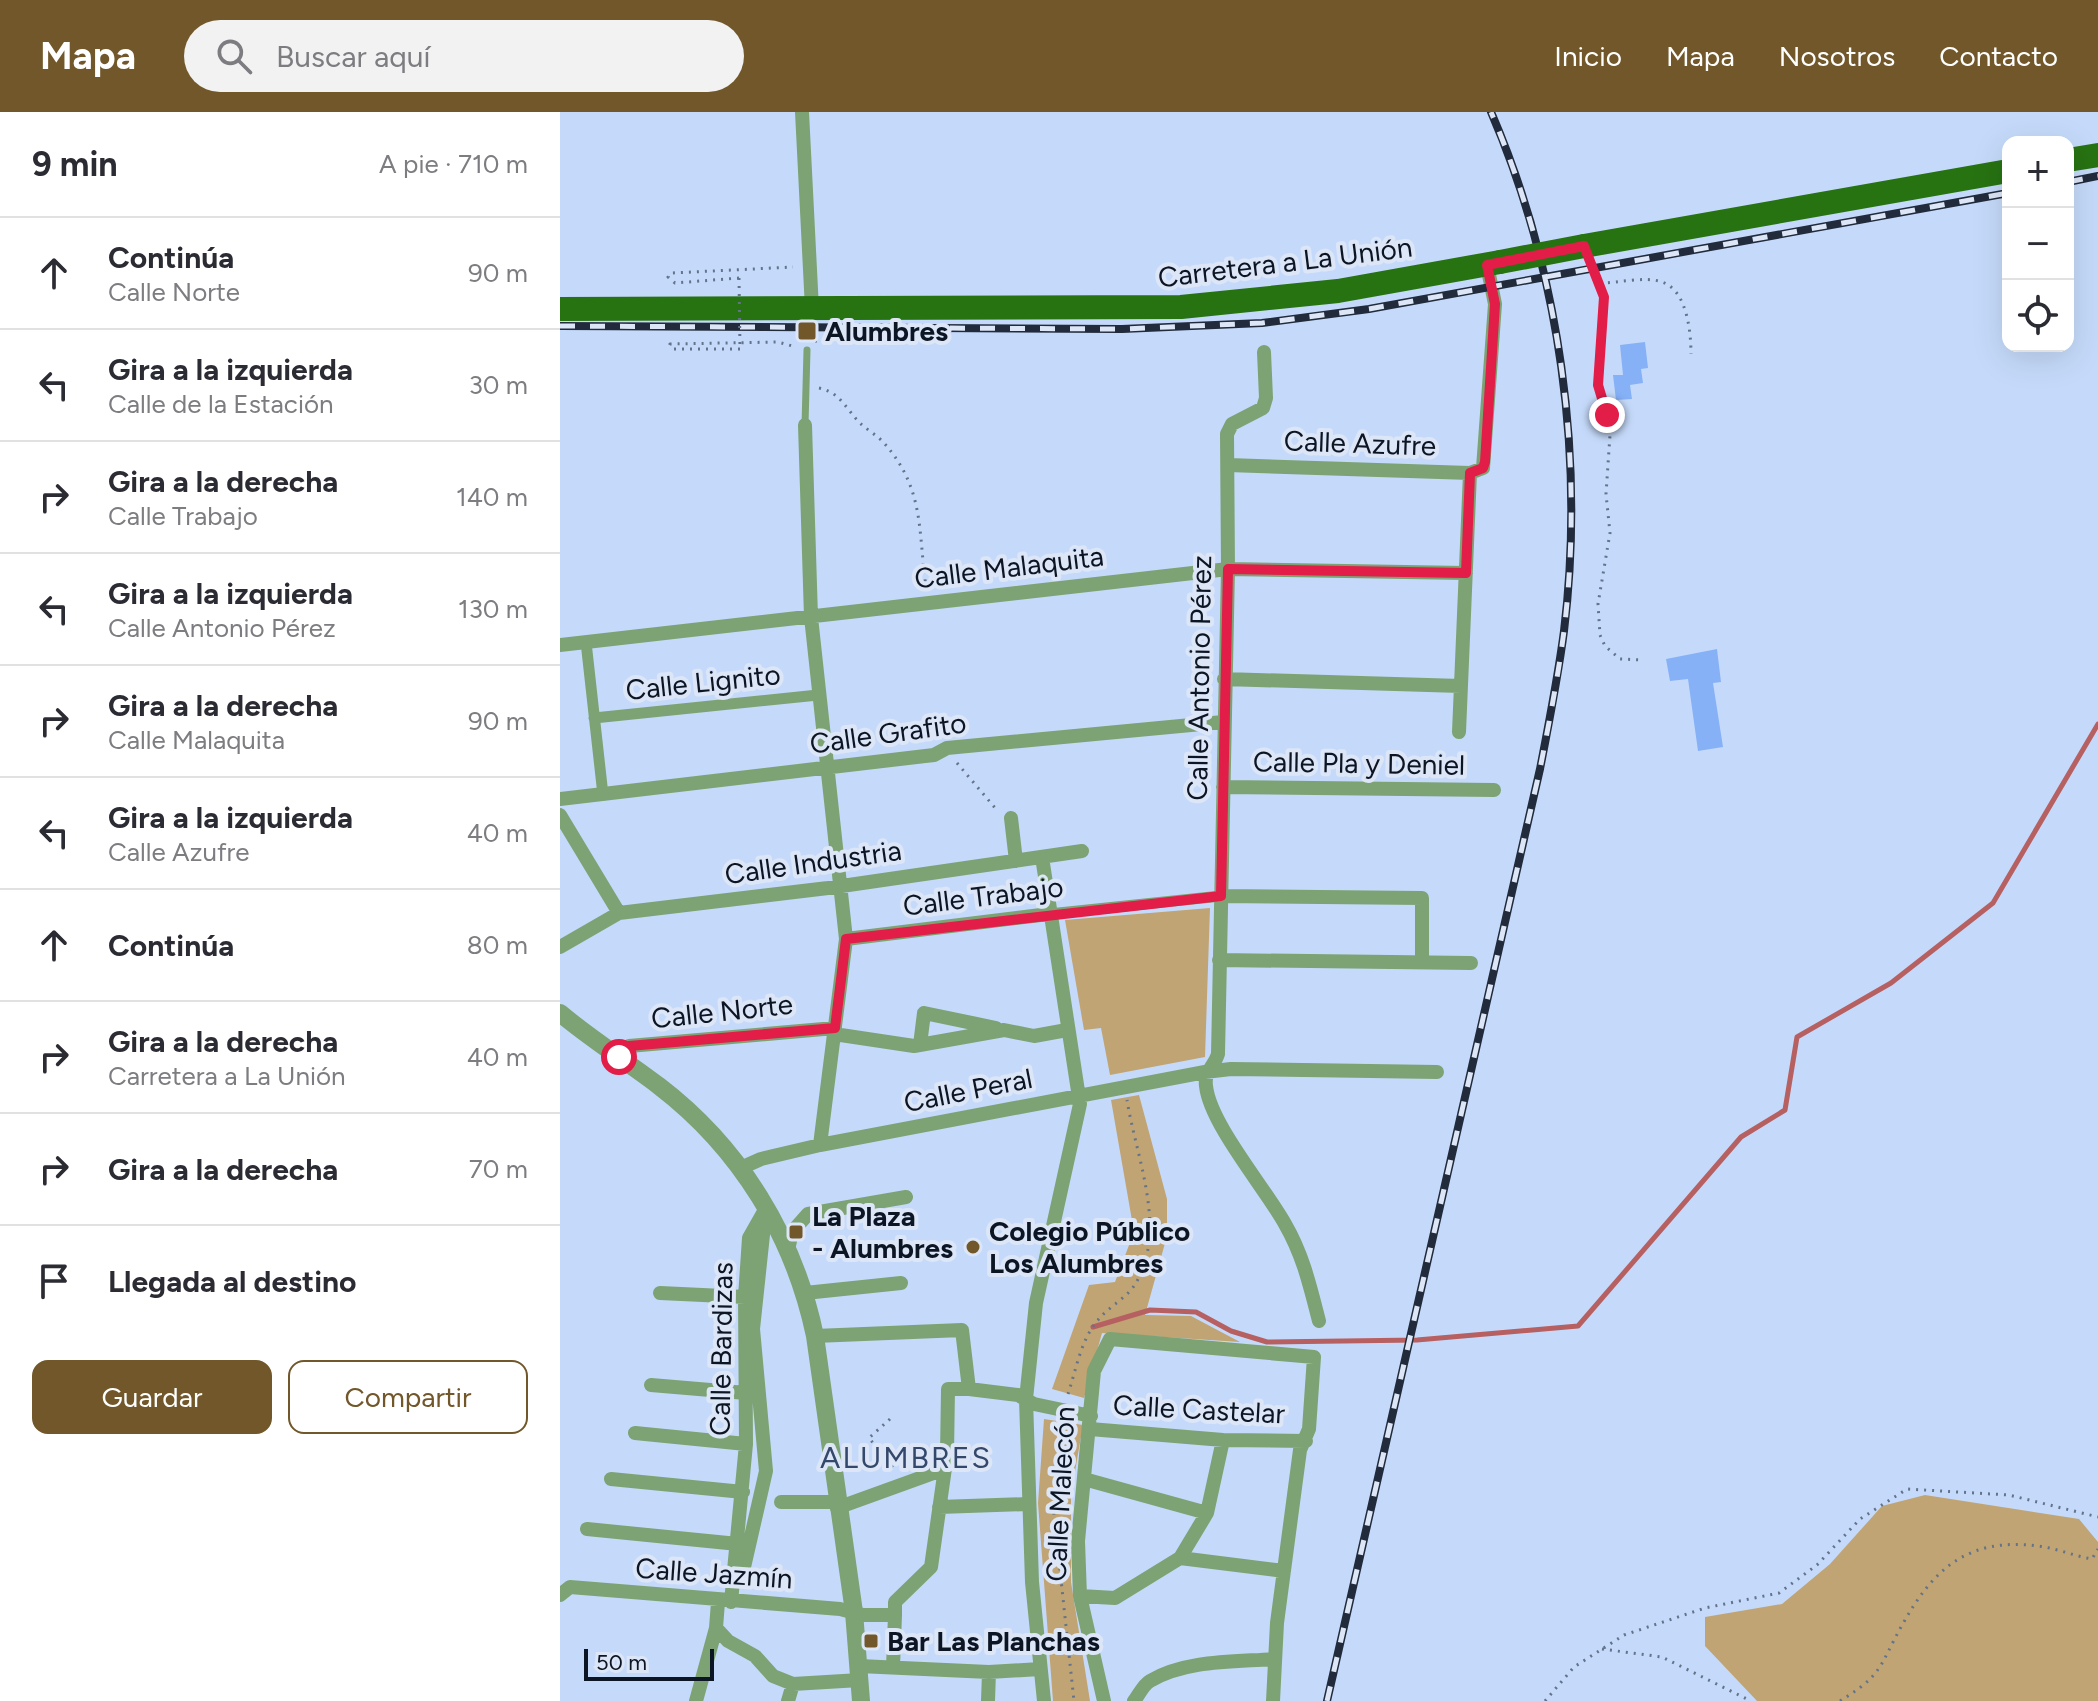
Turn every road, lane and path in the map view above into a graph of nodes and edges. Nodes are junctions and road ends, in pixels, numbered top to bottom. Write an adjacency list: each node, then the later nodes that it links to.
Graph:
1 (802, 112): 7 (street)
2 (2098, 155): 3 (main road)
3 (2074, 159)
4 (2002, 172): 5 (main road, Carretera a La Unión)
5 (1584, 246): 6 (main road, Carretera a La Unión, bridge); 8 (path)
6 (1494, 264): 10 (main road, Carretera a La Unión); 18 (street)
7 (810, 266): 10 (street); 12 (path, bridge)
8 (1600, 283): 14 (path); 25 (path)
9 (560, 309): 10 (main road, Carretera a La Unión)
10 (812, 309)
11 (858, 334): 12 (path)
12 (807, 350): 15 (lane)
13 (1264, 352): 17 (street, Calle Antonio Pérez)
14 (1691, 354)
15 (803, 385): 16 (lane); 21 (path)
16 (805, 425): 22 (street)
17 (1228, 465): 18 (street, Calle Azufre); 19 (street, Calle Antonio Pérez)
18 (1470, 473): 20 (street, Calle Azufre)
19 (1228, 569): 20 (street, Calle Malaquita); 22 (street, Calle Malaquita); 26 (street, Calle Antonio Pérez)
20 (1466, 573): 27 (street, Calle Azufre)
21 (926, 588)
22 (811, 617): 23 (street, Calle Malaquita); 28 (street)
23 (586, 642): 24 (street, Calle Malaquita); 29 (street)
24 (560, 645)
25 (1642, 660)
26 (1224, 679): 27 (street); 30 (street, Calle Antonio Pérez)
27 (1461, 686): 31 (street, Calle Azufre)
28 (818, 695): 29 (street, Calle Lignito); 33 (street)
29 (594, 718): 36 (street)
30 (1223, 722): 33 (street, Calle Grafito); 34 (street, Calle Antonio Pérez)
31 (1459, 732)
32 (950, 754): 39 (path)
33 (825, 769): 36 (street, Calle Grafito); 43 (street)
34 (1223, 787): 35 (street, Calle Pla y Deniel); 44 (street, Calle Antonio Pérez)
35 (1494, 790)
36 (603, 795): 37 (street, Calle Grafito)
37 (560, 799)
38 (560, 815): 45 (street)
39 (1005, 815): 42 (street)
40 (1082, 851): 41 (street, Calle Industria)
41 (1042, 857): 42 (street, Calle Industria); 46 (street)
42 (1016, 861): 43 (street, Calle Industria)
43 (839, 885): 45 (street, Calle Industria); 47 (street)
44 (1221, 896): 46 (street, Calle Trabajo); 49 (street, Calle Antonio Pérez); 50 (street)
45 (619, 913): 48 (street, Calle Industria)
46 (1049, 914): 47 (street, Calle Trabajo); 54 (street)
47 (846, 939): 55 (street)
48 (560, 947)
49 (1219, 960): 50 (street); 58 (street, Calle Antonio Pérez)
50 (1422, 962): 51 (street)
51 (1471, 963)
52 (560, 1013): 57 (street)
53 (1004, 1030): 54 (street); 56 (street, Calle Norte); 56 (street)
54 (1067, 1030): 60 (street)
55 (834, 1031): 56 (street, Calle Norte); 57 (street, Calle Norte); 61 (street)
56 (920, 1045)
57 (619, 1057): 62 (street)
58 (1205, 1072): 59 (street, Calle Peral); 60 (street, Calle Peral); 70 (street)
59 (1437, 1072)
60 (1080, 1096): 61 (street, Calle Peral); 75 (street, Calle Malecón)
61 (820, 1145): 62 (street, Calle Peral)
62 (743, 1167): 64 (street)
63 (906, 1197): 65 (street)
64 (766, 1208): 65 (street); 69 (street, Calle Bardizas); 100 (street, Calle Bardizas)
65 (788, 1250): 68 (street)
66 (901, 1283): 68 (street)
67 (660, 1293): 69 (street)
68 (805, 1293): 71 (street)
69 (745, 1297): 74 (street, Calle Bardizas)
70 (1319, 1321)
71 (815, 1336): 73 (street); 89 (street)
72 (651, 1385): 74 (street)
73 (969, 1389): 75 (street, Calle Castelar); 82 (street)
74 (746, 1393): 81 (street, Calle Bardizas)
75 (1026, 1399): 77 (street, Calle Castelar); 88 (street, Calle Malecón)
76 (890, 1419): 83 (path)
77 (1090, 1423): 79 (street, Calle Castelar); 80 (street, Calle Malecón); 85 (street, Calle Malecón)
78 (635, 1433): 81 (street)
79 (1223, 1440): 80 (street, Calle Castelar); 91 (street)
80 (1306, 1441): 97 (street)
81 (746, 1444): 86 (street, Calle Bardizas)
82 (942, 1470): 89 (street); 90 (street)
83 (900, 1476)
84 (611, 1479): 86 (street)
85 (1084, 1479): 91 (street); 99 (street, Calle Malecón)
86 (743, 1492): 94 (street, Calle Bardizas)
87 (781, 1502): 89 (street)
88 (1028, 1504): 90 (street); 107 (street, Calle Malecón)
89 (837, 1505): 101 (street)
90 (939, 1507): 102 (street)
91 (1207, 1513): 96 (street)
92 (2098, 1517): 104 (path)
93 (587, 1529): 94 (street)
94 (738, 1544): 100 (street, Calle Bardizas)
95 (2098, 1549): 121 (path)
96 (1180, 1558): 97 (street); 99 (street)
97 (1284, 1571): 105 (street)
98 (565, 1591): 100 (street, Calle Jazmín)
99 (1080, 1596): 116 (street, Calle Malecón)
100 (729, 1601): 101 (street, Calle Jazmín); 103 (street, Calle Bardizas)
101 (854, 1612): 102 (street, Calle Jazmín); 109 (street)
102 (895, 1615): 106 (street)
103 (716, 1628): 110 (street); 111 (street, Calle Bardizas)
104 (1601, 1649): 119 (path); 120 (path)
105 (1274, 1659): 117 (street); 118 (street)
106 (893, 1667): 108 (street); 109 (street)
107 (1040, 1669): 108 (street); 115 (street, Calle Malecón)
108 (989, 1672): 114 (street)
109 (860, 1673): 110 (street); 113 (street)
110 (793, 1684): 112 (street)
111 (696, 1701)
112 (788, 1701)
113 (861, 1701)
114 (988, 1701)
115 (1044, 1701)
116 (1104, 1701)
117 (1134, 1701)
118 (1273, 1701)
119 (1545, 1701)
120 (1751, 1701)
121 (1840, 1701)

